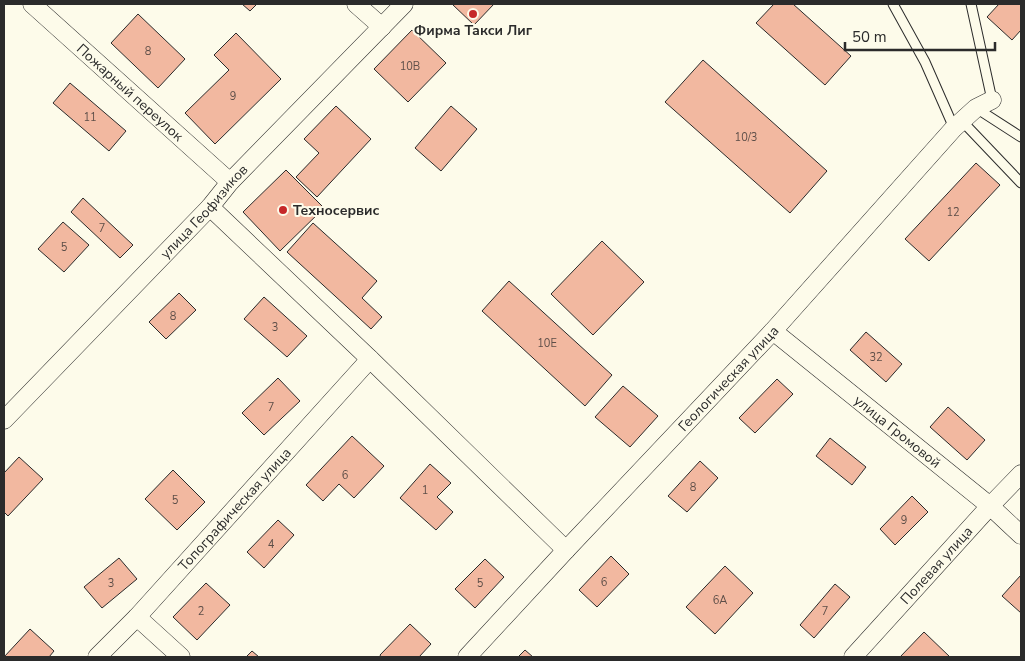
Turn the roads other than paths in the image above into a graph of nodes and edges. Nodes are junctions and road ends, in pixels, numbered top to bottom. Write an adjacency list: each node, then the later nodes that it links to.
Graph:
1 (32, 4): 11 (street, Пожарный переулок)
2 (356, 4): 6 (street)
3 (404, 4): 6 (street, улица Геофизиков)
4 (894, 4): 9 (lane)
5 (971, 4): 7 (lane)
6 (382, 27): 11 (street, улица Геофизиков)
7 (992, 100): 8 (street, Геологическая улица)
8 (976, 108): 9 (street, Геологическая улица); 10 (lane)
9 (958, 125): 12 (lane); 14 (street, Геологическая улица)
10 (1021, 137)
11 (230, 182): 13 (street, улица Геофизиков)
12 (1021, 183)
13 (210, 207): 15 (street); 16 (street, улица Геофизиков)
14 (773, 331): 18 (street, улица Громовой); 20 (street, Геологическая улица)
15 (370, 359): 20 (street); 21 (street, Топографическая улица)
16 (4, 420)
17 (1021, 474): 18 (street, Полевая улица)
18 (990, 506): 19 (street, улица Громовой); 25 (street, Полевая улица)
19 (1021, 535)
20 (566, 550): 24 (street, Геологическая улица)
21 (137, 617): 22 (street, Топографическая улица); 23 (street)
22 (97, 657)
23 (182, 657)
24 (467, 657)
25 (853, 657)

